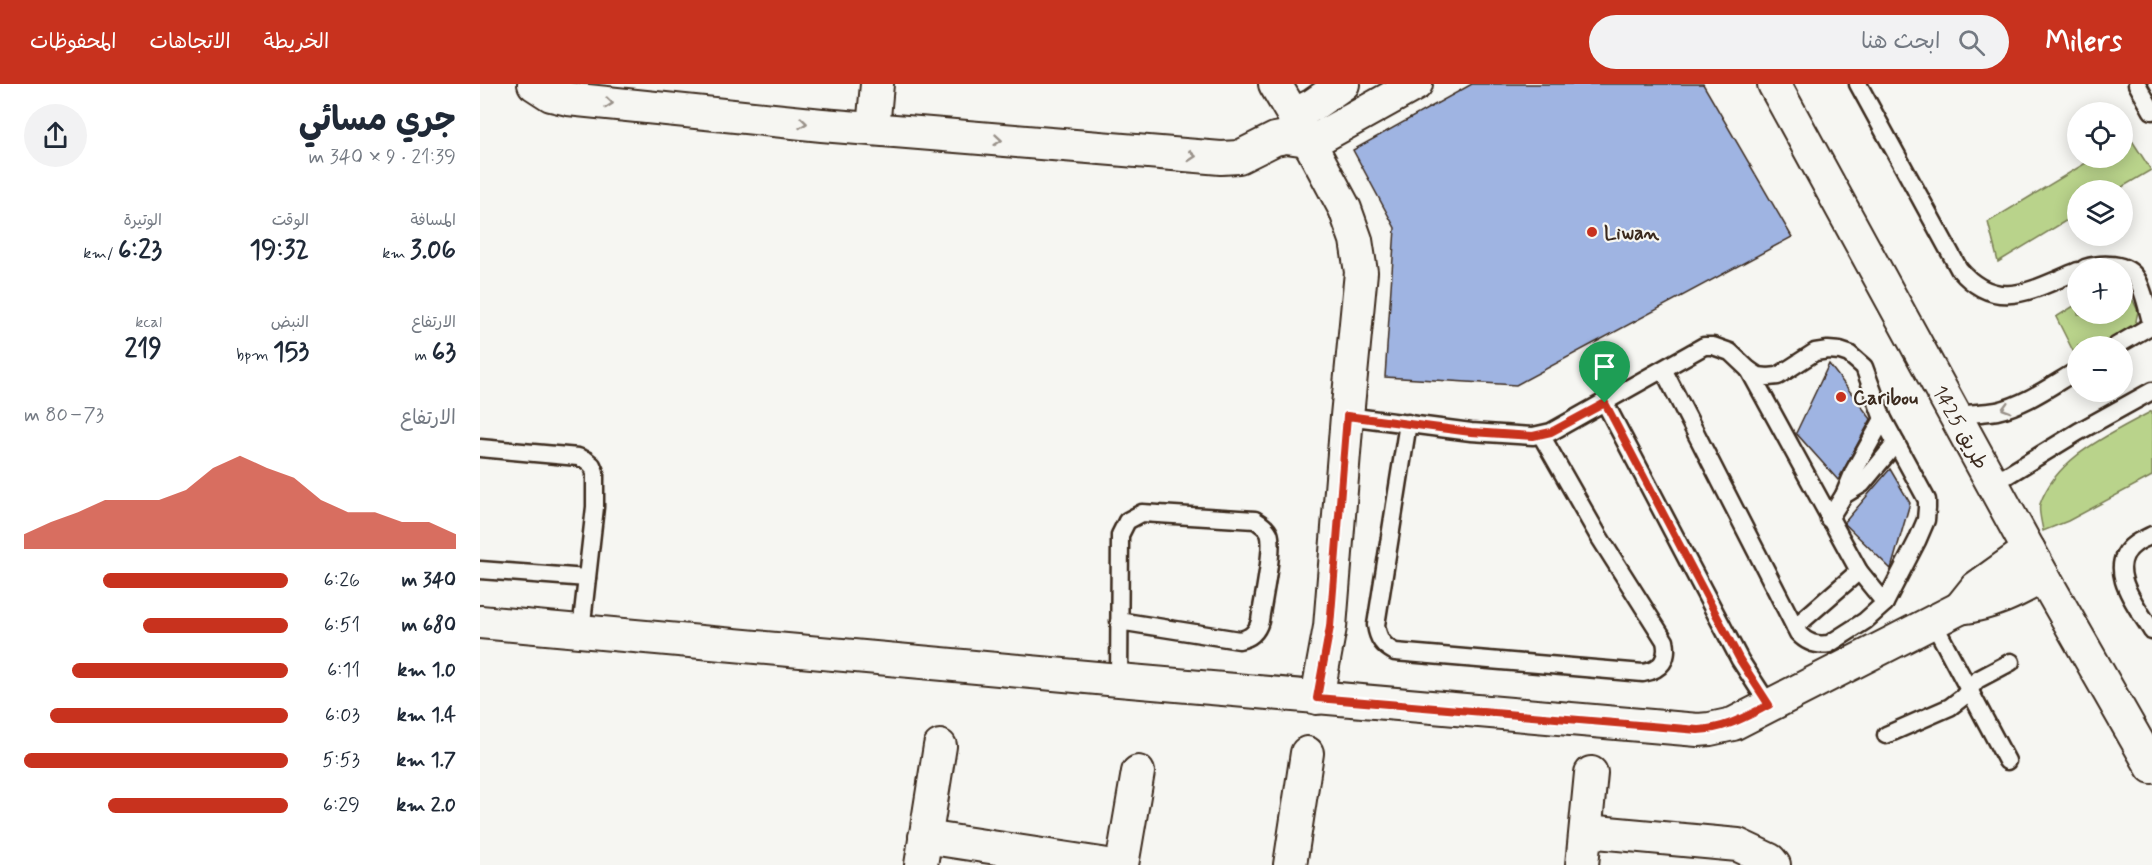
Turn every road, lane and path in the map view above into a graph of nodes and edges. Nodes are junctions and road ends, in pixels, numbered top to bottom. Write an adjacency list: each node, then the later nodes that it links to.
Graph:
1 (534, 84): 13 (street, one-way to 13)
2 (877, 84): 13 (street)
3 (1275, 84): 12 (street)
4 (1286, 84): 5 (street)
5 (1318, 84)
6 (1343, 84): 12 (street)
7 (1416, 84): 12 (street)
8 (1774, 84): 23 (street, طريق 1425)
9 (1858, 84): 14 (lane)
10 (2137, 84): 11 (lane)
11 (2152, 111)
12 (1300, 128): 13 (street, one-way to 12); 24 (street)
13 (873, 129)
14 (2067, 275)
15 (2133, 275): 16 (lane)
16 (2152, 325): 17 (lane)
17 (2133, 336)
18 (1663, 369): 19 (lane); 22 (lane); 43 (lane)
19 (1749, 370): 25 (lane); 32 (lane)
20 (2067, 377): 23 (lane, one-way to 23)
21 (2152, 391): 30 (lane)
22 (1605, 403): 27 (lane); 49 (lane)
23 (1954, 415): 30 (street, طريق 1425)
24 (1347, 416): 26 (lane); 48 (street)
25 (1883, 419): 28 (lane); 31 (lane)
26 (1408, 423): 27 (lane); 27 (lane)
27 (1541, 435)
28 (1896, 443): 31 (lane); 38 (lane)
29 (480, 448): 37 (lane)
30 (1994, 484): 34 (street, طريق 1425)
31 (1844, 495): 32 (lane)
32 (1829, 519): 36 (lane)
33 (2152, 535): 42 (lane)
34 (2036, 563): 39 (street); 54 (street, طريق 1425)
35 (480, 570): 37 (lane)
36 (1859, 571): 38 (lane); 43 (lane)
37 (587, 578): 44 (lane)
38 (1885, 603): 43 (lane)
39 (1947, 615): 47 (lane); 49 (street)
40 (1119, 621): 40 (lane); 46 (lane)
41 (480, 622): 44 (street)
42 (2151, 626)
43 (1795, 627)
44 (581, 631): 46 (street)
45 (2011, 662): 47 (lane)
46 (1119, 680): 48 (street)
47 (1969, 690): 50 (lane); 53 (lane)
48 (1317, 698): 49 (street)
49 (1769, 705)
50 (1886, 735)
51 (940, 746): 58 (street)
52 (1307, 753): 61 (street)
53 (2007, 761)
54 (2152, 767)
55 (1138, 772): 60 (street)
56 (1591, 773): 57 (street)
57 (1586, 831): 62 (street); 63 (street)
58 (923, 851): 59 (street)
59 (1108, 865)
60 (1122, 865)
61 (1290, 865)
62 (1582, 865)
63 (1774, 865)

